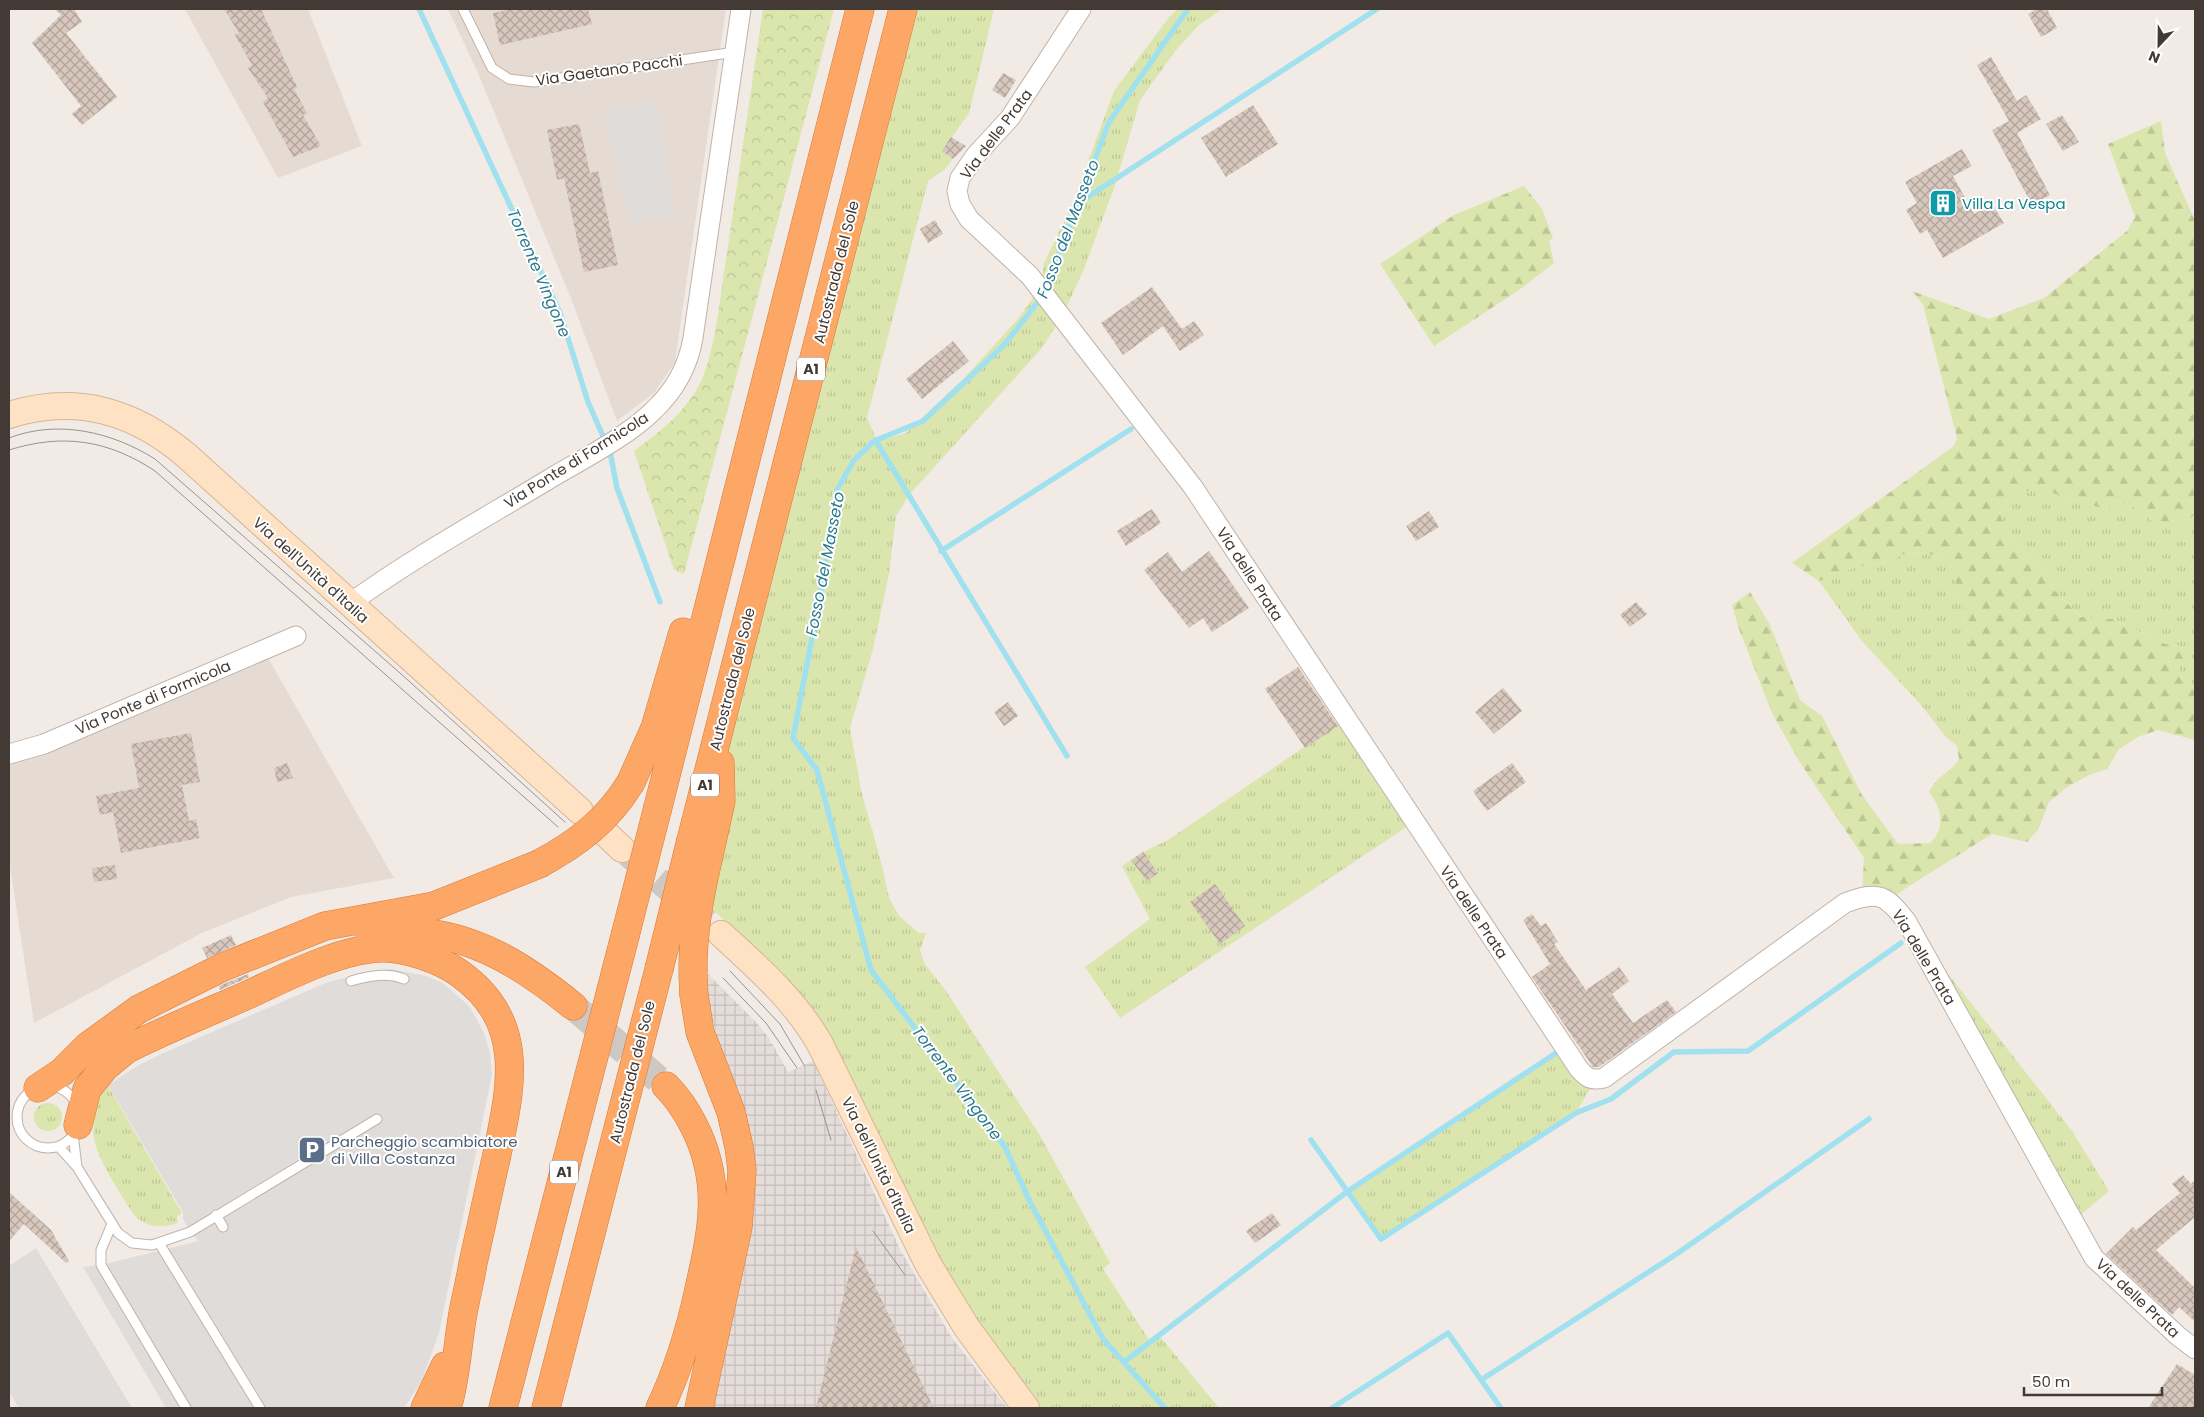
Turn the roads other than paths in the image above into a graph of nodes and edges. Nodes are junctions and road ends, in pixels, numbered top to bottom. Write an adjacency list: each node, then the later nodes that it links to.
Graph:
1 (463, 9): 6 (lane, Via Gaetano Pacchi)
2 (741, 9): 6 (street, Via Ponte di Formicola)
3 (860, 9): 8 (highway, A1)
4 (903, 9): 13 (highway, Autostrada del Sole / A1)
5 (1082, 9): 31 (street, Via delle Prata)
6 (735, 52): 9 (street, Via Ponte di Formicola)
7 (9, 415): 9 (street, Via dell'Unità d'Italia)
8 (739, 486): 15 (highway, bridge); 36 (highway, A1, bridge)
9 (349, 604): 12 (street, Via dell'Unità d'Italia)
10 (296, 636): 11 (street, Via Ponte di Formicola)
11 (9, 754)
12 (580, 810)
13 (700, 848): 37 (highway, Autostrada del Sole, bridge); 39 (highway, bridge)
14 (721, 934): 40 (street, Via dell'Unità d'Italia)
15 (223, 967): 18 (highway); 20 (highway)
16 (404, 979): 17 (lane)
17 (351, 981)
18 (573, 1006)
19 (666, 1086): 38 (highway)
20 (38, 1088): 21 (lane); 23 (lane)
21 (13, 1112): 24 (lane)
22 (377, 1120): 26 (lane)
23 (75, 1130): 24 (lane); 25 (lane); 30 (highway)
24 (59, 1146): 25 (lane)
25 (77, 1168): 27 (lane)
26 (216, 1215): 28 (lane); 29 (lane)
27 (112, 1224): 29 (lane); 32 (lane)
28 (223, 1227)
29 (159, 1243): 33 (lane)
30 (461, 1320): 34 (highway); 35 (highway)
31 (2195, 1348)
32 (186, 1408)
33 (260, 1408)
34 (425, 1408)
35 (447, 1408)
36 (503, 1408)
37 (546, 1408)
38 (660, 1408)
39 (699, 1408)
40 (1026, 1408)

